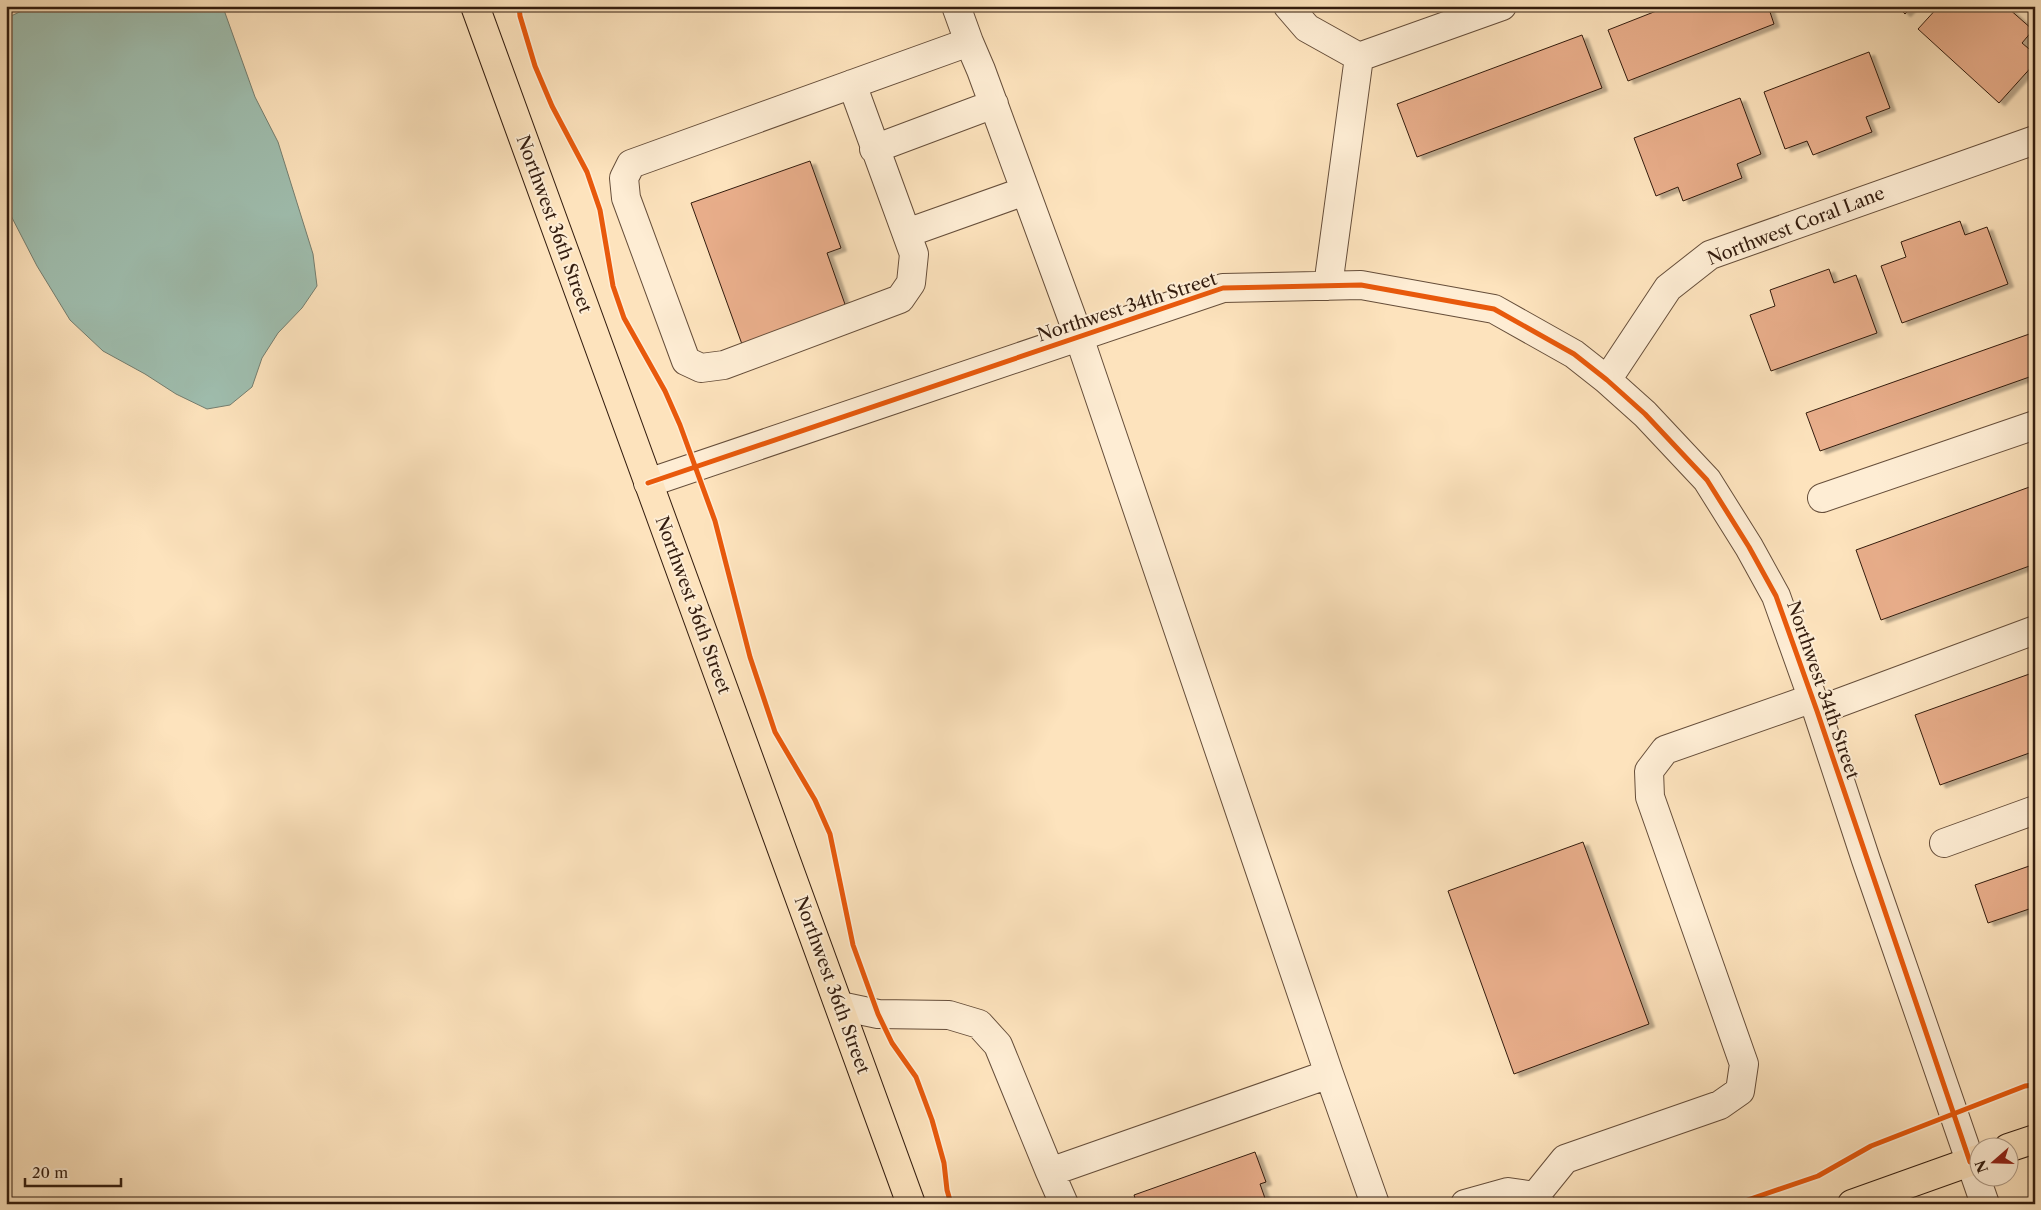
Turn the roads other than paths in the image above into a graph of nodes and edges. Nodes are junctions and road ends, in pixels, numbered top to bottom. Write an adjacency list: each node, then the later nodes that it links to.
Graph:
1 (475, 6): 17 (main road, Northwest 36th Street)
2 (956, 6): 5 (street)
3 (1288, 6): 6 (street)
4 (1502, 6): 6 (street)
5 (969, 42): 7 (street); 8 (street)
6 (1360, 57): 13 (street)
7 (852, 84): 10 (street); 12 (street)
8 (994, 104): 10 (street); 11 (street)
9 (2035, 140): 15 (street, Northwest Coral Lane)
10 (874, 149): 12 (street)
11 (1025, 191): 12 (street); 14 (street)
12 (907, 233)
13 (1328, 286): 14 (street, Northwest 34th Street); 15 (street, Northwest 34th Street)
14 (1078, 337): 17 (street, Northwest 34th Street); 24 (street)
15 (1607, 380): 20 (street, Northwest 34th Street)
16 (2035, 425): 18 (street)
17 (648, 482): 23 (main road, Northwest 36th Street)
18 (1822, 498)
19 (2035, 630): 20 (street)
20 (1815, 705): 26 (street, Northwest 34th Street); 31 (street)
21 (2035, 810): 22 (street)
22 (1944, 843)
23 (840, 1006): 29 (street); 32 (main road, Northwest 36th Street)
24 (1329, 1074): 29 (street); 34 (street)
25 (2035, 1139): 27 (main road)
26 (1968, 1143)
27 (2018, 1145)
28 (1968, 1162): 36 (main road)
29 (1050, 1172): 33 (street)
30 (1981, 1188): 37 (street, Northwest 34th Street)
31 (1538, 1200): 35 (street)
32 (911, 1204)
33 (1064, 1204)
34 (1375, 1204)
35 (1465, 1204)
36 (1852, 1204)
37 (1985, 1204)

